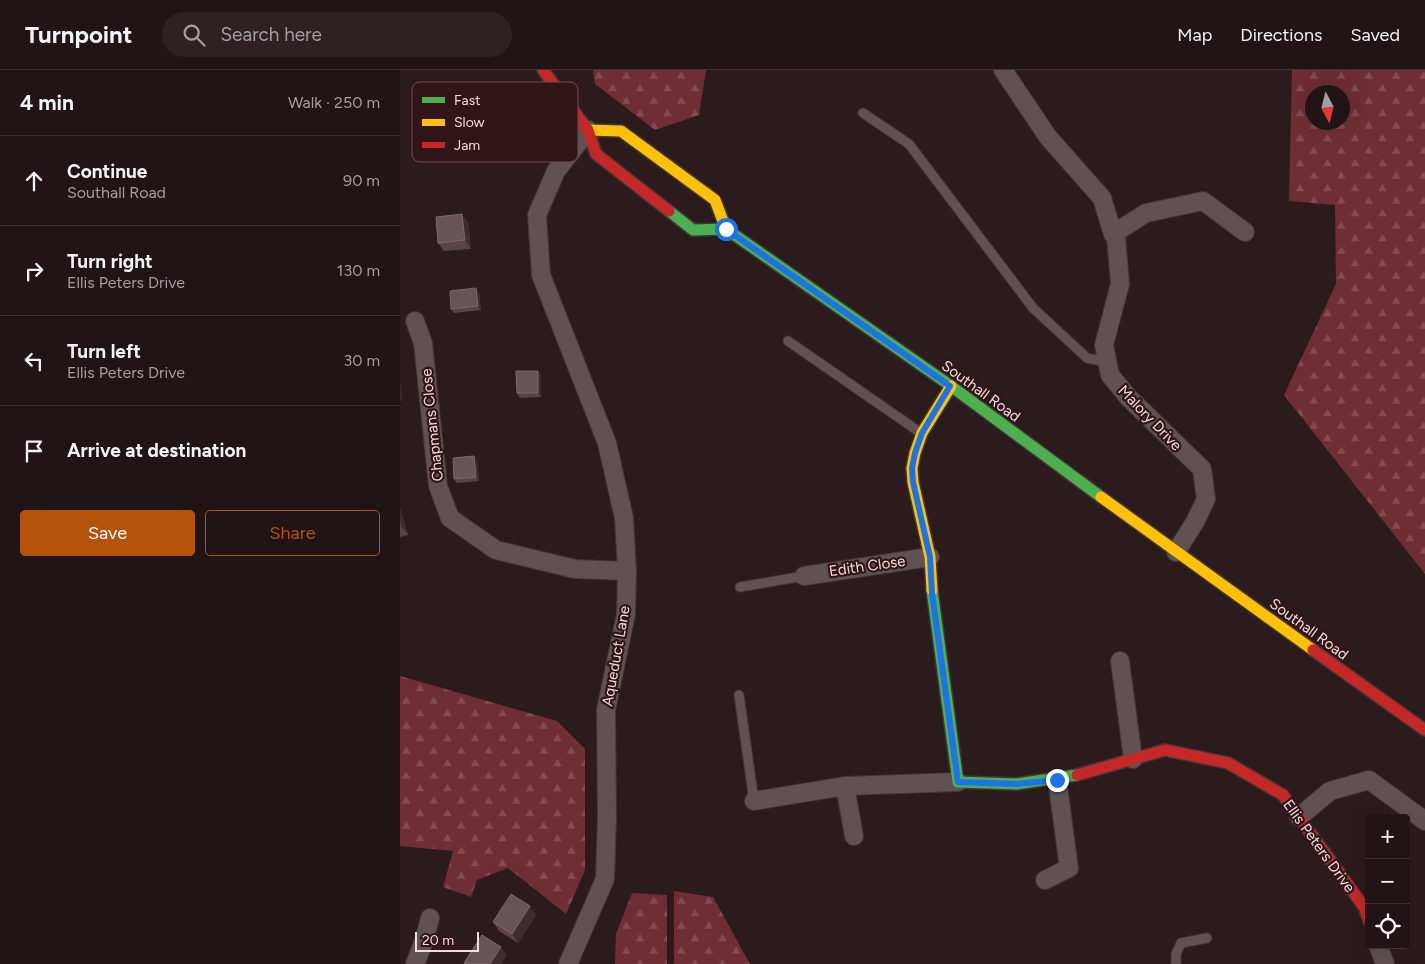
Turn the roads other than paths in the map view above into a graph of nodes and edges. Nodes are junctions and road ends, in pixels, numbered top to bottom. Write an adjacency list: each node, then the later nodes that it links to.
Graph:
1 (543, 70): 3 (street)
2 (1003, 70): 11 (street, Malory Drive)
3 (552, 82)
4 (863, 113): 14 (lane)
5 (578, 117): 6 (street)
6 (588, 130): 7 (street, Aqueduct Lane); 9 (street); 9 (street)
7 (578, 143)
8 (563, 162): 19 (street, Aqueduct Lane)
9 (726, 229): 15 (street, Southall Road)
10 (1245, 232): 11 (street)
11 (1113, 234): 14 (street, Malory Drive)
12 (415, 321): 19 (street, Chapmans Close)
13 (788, 341): 16 (lane)
14 (1107, 362): 17 (street, Malory Drive)
15 (950, 386): 16 (street); 17 (street, Southall Road)
16 (922, 433): 18 (street)
17 (1176, 552): 24 (street, Southall Road)
18 (930, 557): 20 (street, Edith Close); 27 (street)
19 (627, 571): 39 (street, Aqueduct Lane)
20 (804, 576): 21 (lane)
21 (740, 587)
22 (1120, 661): 25 (street)
23 (739, 696): 29 (lane)
24 (1425, 730)
25 (1133, 759): 26 (street, Ellis Peters Drive); 30 (street, Ellis Peters Drive)
26 (1057, 780): 27 (street, Ellis Peters Drive); 33 (street)
27 (958, 782): 28 (street)
28 (844, 786): 29 (street); 32 (street)
29 (754, 801)
30 (1299, 817): 31 (street); 34 (street, Ellis Peters Drive)
31 (1425, 821)
32 (854, 836)
33 (1045, 880)
34 (1365, 910)
35 (430, 918): 38 (street)
36 (1207, 938): 40 (lane)
37 (1379, 949): 41 (street)
38 (415, 964)
39 (568, 964)
40 (1176, 964)
41 (1385, 964)

